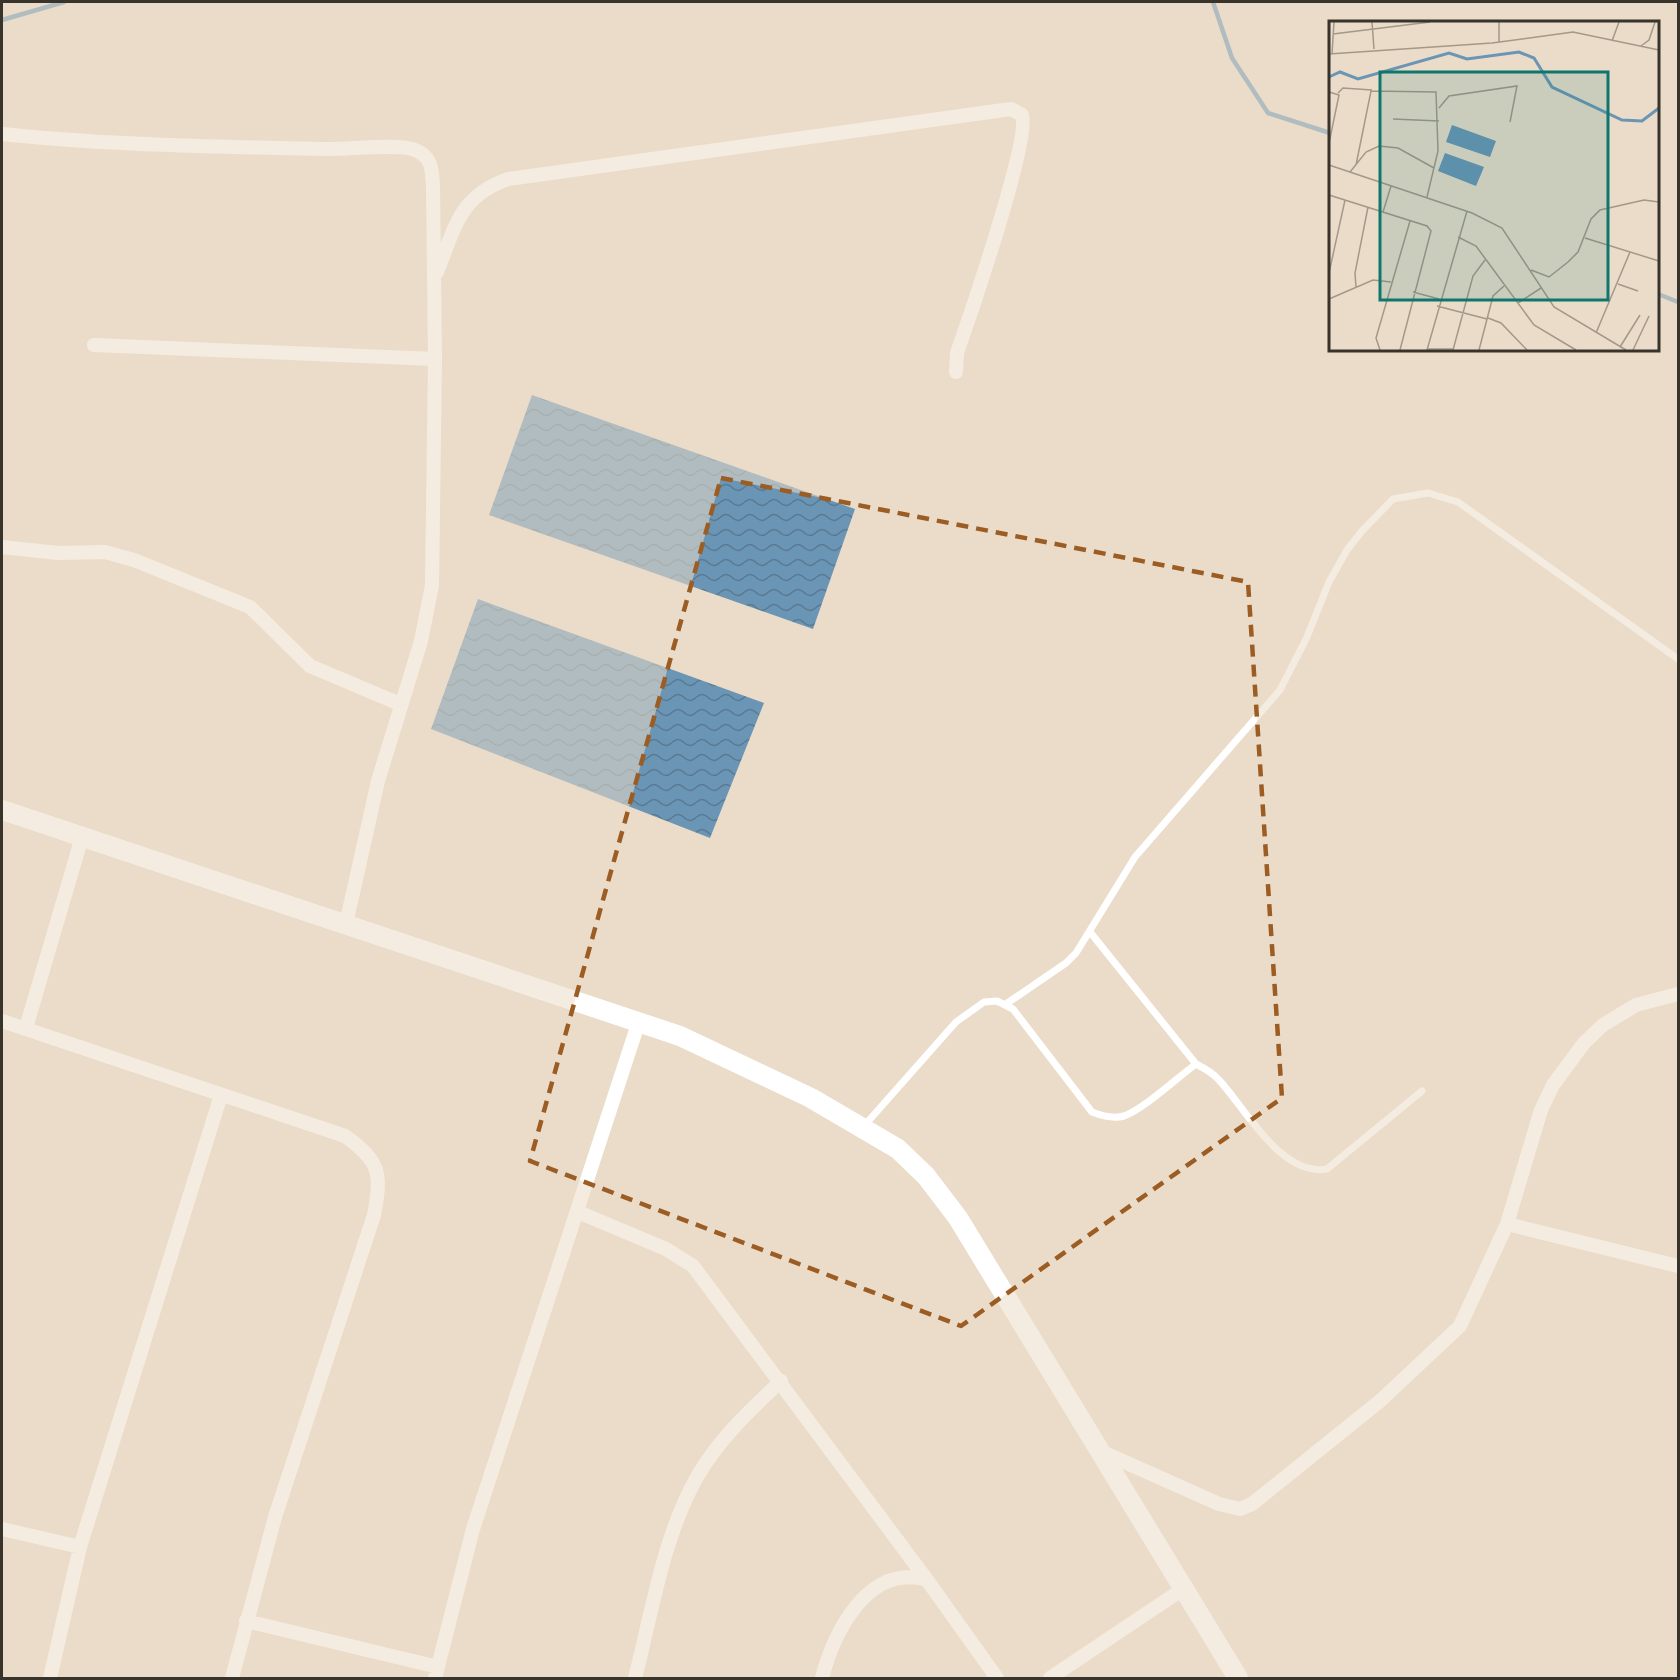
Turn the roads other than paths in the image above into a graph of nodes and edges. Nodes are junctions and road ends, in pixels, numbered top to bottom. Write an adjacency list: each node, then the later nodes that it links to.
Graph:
1 (2, 134): 2 (street)
2 (434, 280): 4 (street); 5 (street)
3 (94, 345): 4 (street)
4 (435, 359): 8 (street)
5 (956, 372)
6 (2, 547): 8 (street)
7 (1678, 659): 12 (lane)
8 (400, 704): 11 (street)
9 (2, 810): 10 (street)
10 (82, 837): 11 (street); 17 (street)
11 (346, 924): 16 (street)
12 (1090, 932): 14 (lane); 18 (lane)
13 (1678, 994): 23 (street)
14 (1006, 1004): 18 (lane); 21 (lane)
15 (2, 1021): 17 (street)
16 (639, 1021): 21 (street); 22 (street)
17 (26, 1028): 20 (street)
18 (1196, 1064): 19 (lane)
19 (1422, 1091)
20 (221, 1095): 28 (street); 31 (street)
21 (863, 1127): 26 (street)
22 (578, 1212): 25 (street); 32 (street)
23 (1507, 1224): 24 (street); 26 (street)
24 (1678, 1266)
25 (781, 1381): 29 (street); 35 (street)
26 (1100, 1451): 30 (street)
27 (2, 1529): 28 (street)
28 (80, 1547): 33 (street)
29 (927, 1580): 36 (street); 37 (street)
30 (1183, 1589): 38 (street); 39 (street)
31 (246, 1621): 32 (street); 34 (street)
32 (436, 1673)
33 (50, 1678)
34 (232, 1678)
35 (635, 1678)
36 (822, 1678)
37 (997, 1678)
38 (1050, 1678)
39 (1238, 1678)

